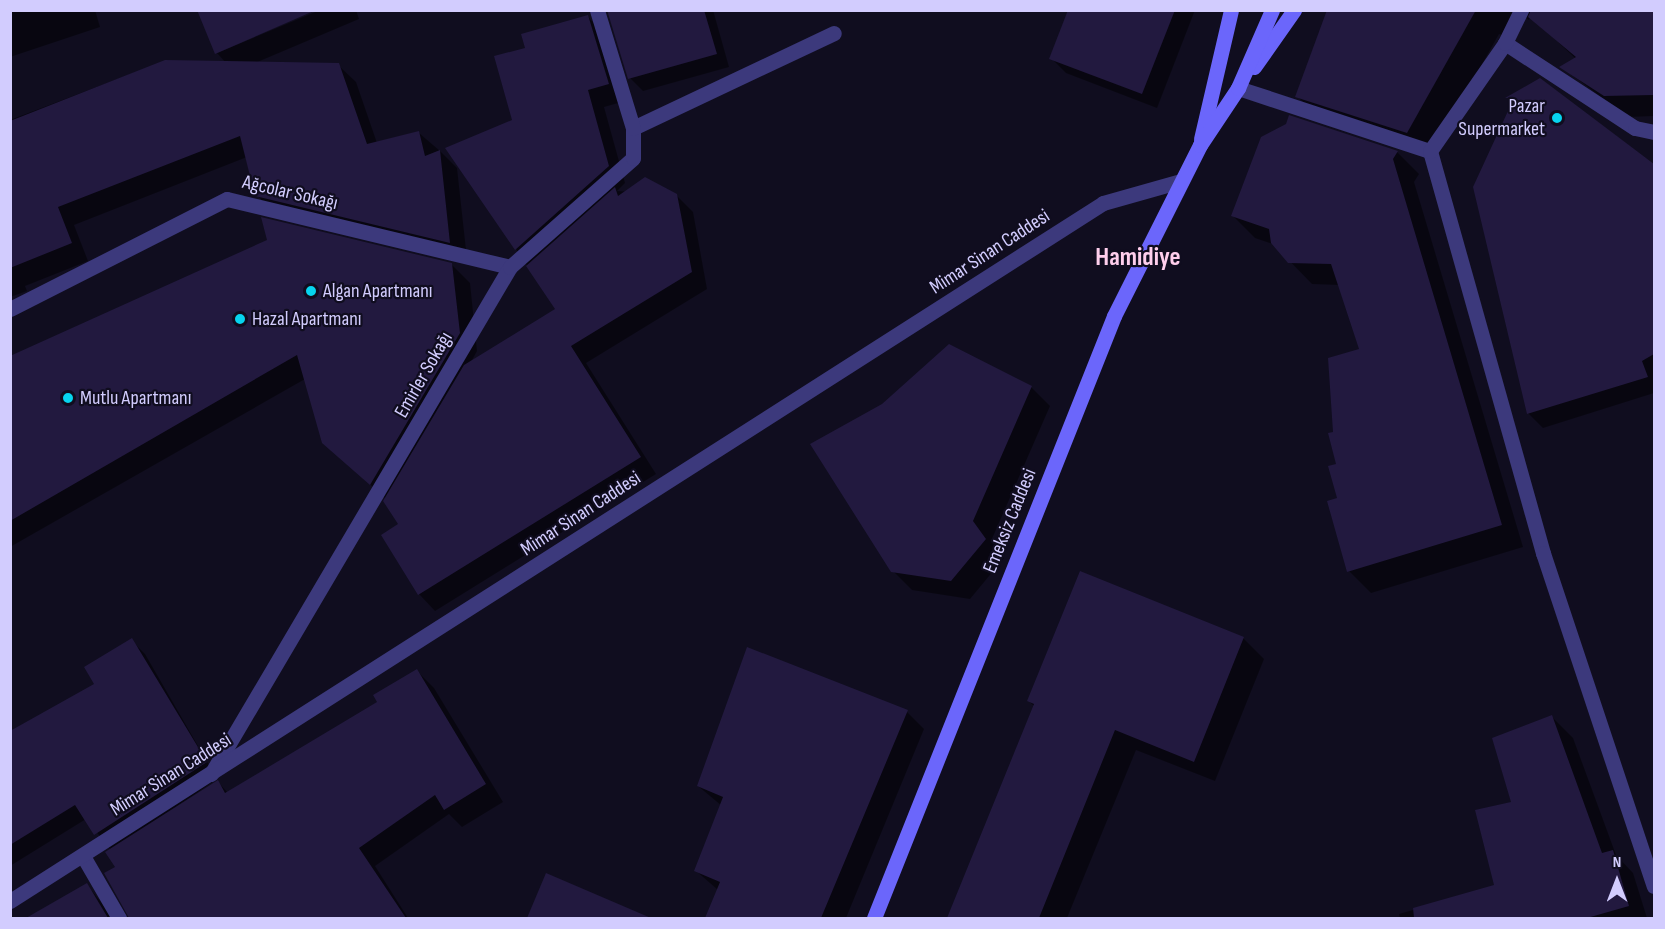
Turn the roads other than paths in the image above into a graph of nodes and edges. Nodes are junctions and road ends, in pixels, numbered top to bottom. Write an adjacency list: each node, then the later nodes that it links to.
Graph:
1 (597, 10): 9 (street, Emirler Sokağı)
2 (1231, 10): 11 (main road, Emeksiz Caddesi)
3 (1272, 10): 8 (main road, Emeksiz Caddesi)
4 (1294, 10): 8 (main road, Emeksiz Caddesi)
5 (1521, 10): 7 (street)
6 (834, 33): 9 (street)
7 (1505, 43): 10 (street); 12 (street)
8 (1238, 88): 11 (main road, Emeksiz Caddesi); 12 (street)
9 (633, 128): 14 (street, Emirler Sokağı)
10 (1654, 132)
11 (1200, 145): 13 (main road, Emeksiz Caddesi)
12 (1430, 151): 18 (street)
13 (1181, 181): 16 (street, Mimar Sinan Caddesi); 21 (main road, Emeksiz Caddesi)
14 (510, 267): 15 (street, Ağcolar Sokağı); 16 (street, Emirler Sokağı)
15 (10, 309)
16 (210, 776): 17 (street, Mimar Sinan Caddesi)
17 (83, 856): 19 (street, Mimar Sinan Caddesi); 20 (street)
18 (1654, 886)
19 (10, 901)
20 (119, 918)
21 (874, 918)

